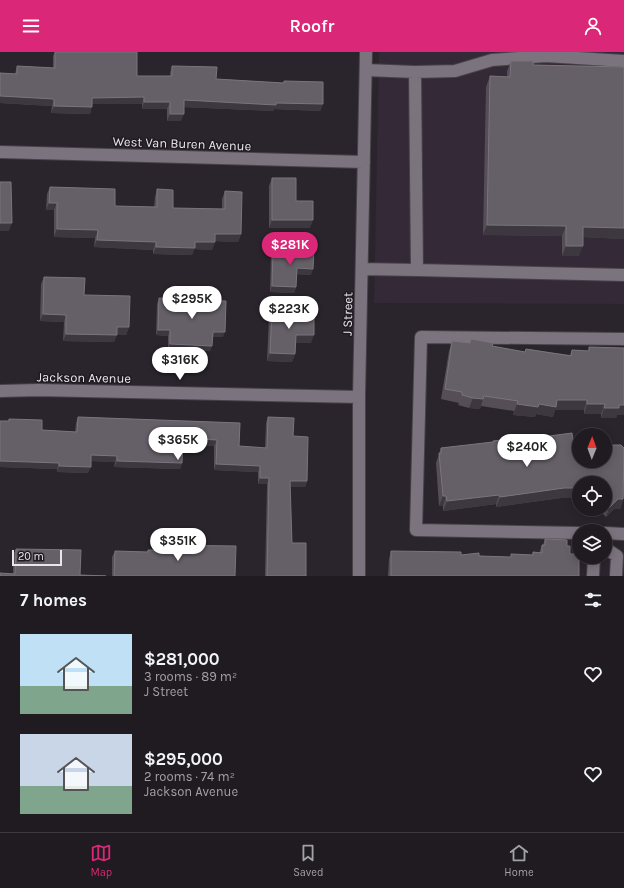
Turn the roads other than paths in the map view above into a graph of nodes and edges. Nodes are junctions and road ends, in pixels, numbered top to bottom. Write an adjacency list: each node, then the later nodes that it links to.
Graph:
1 (366, 52): 3 (street, J Street)
2 (624, 61): 4 (street)
3 (366, 70): 4 (street); 6 (street, J Street)
4 (415, 72): 8 (street)
5 (0, 152): 6 (street, West Van Buren Avenue)
6 (364, 162): 7 (street, J Street)
7 (362, 269): 8 (street); 12 (street, J Street)
8 (417, 270): 9 (street)
9 (624, 275)
10 (624, 340): 13 (street)
11 (0, 390): 12 (street, Jackson Avenue)
12 (359, 397): 18 (street, J Street)
13 (572, 533)
14 (612, 534): 15 (street)
15 (624, 534)
16 (612, 553): 20 (street)
17 (594, 564): 19 (street)
18 (359, 576)
19 (593, 576)
20 (616, 576)

